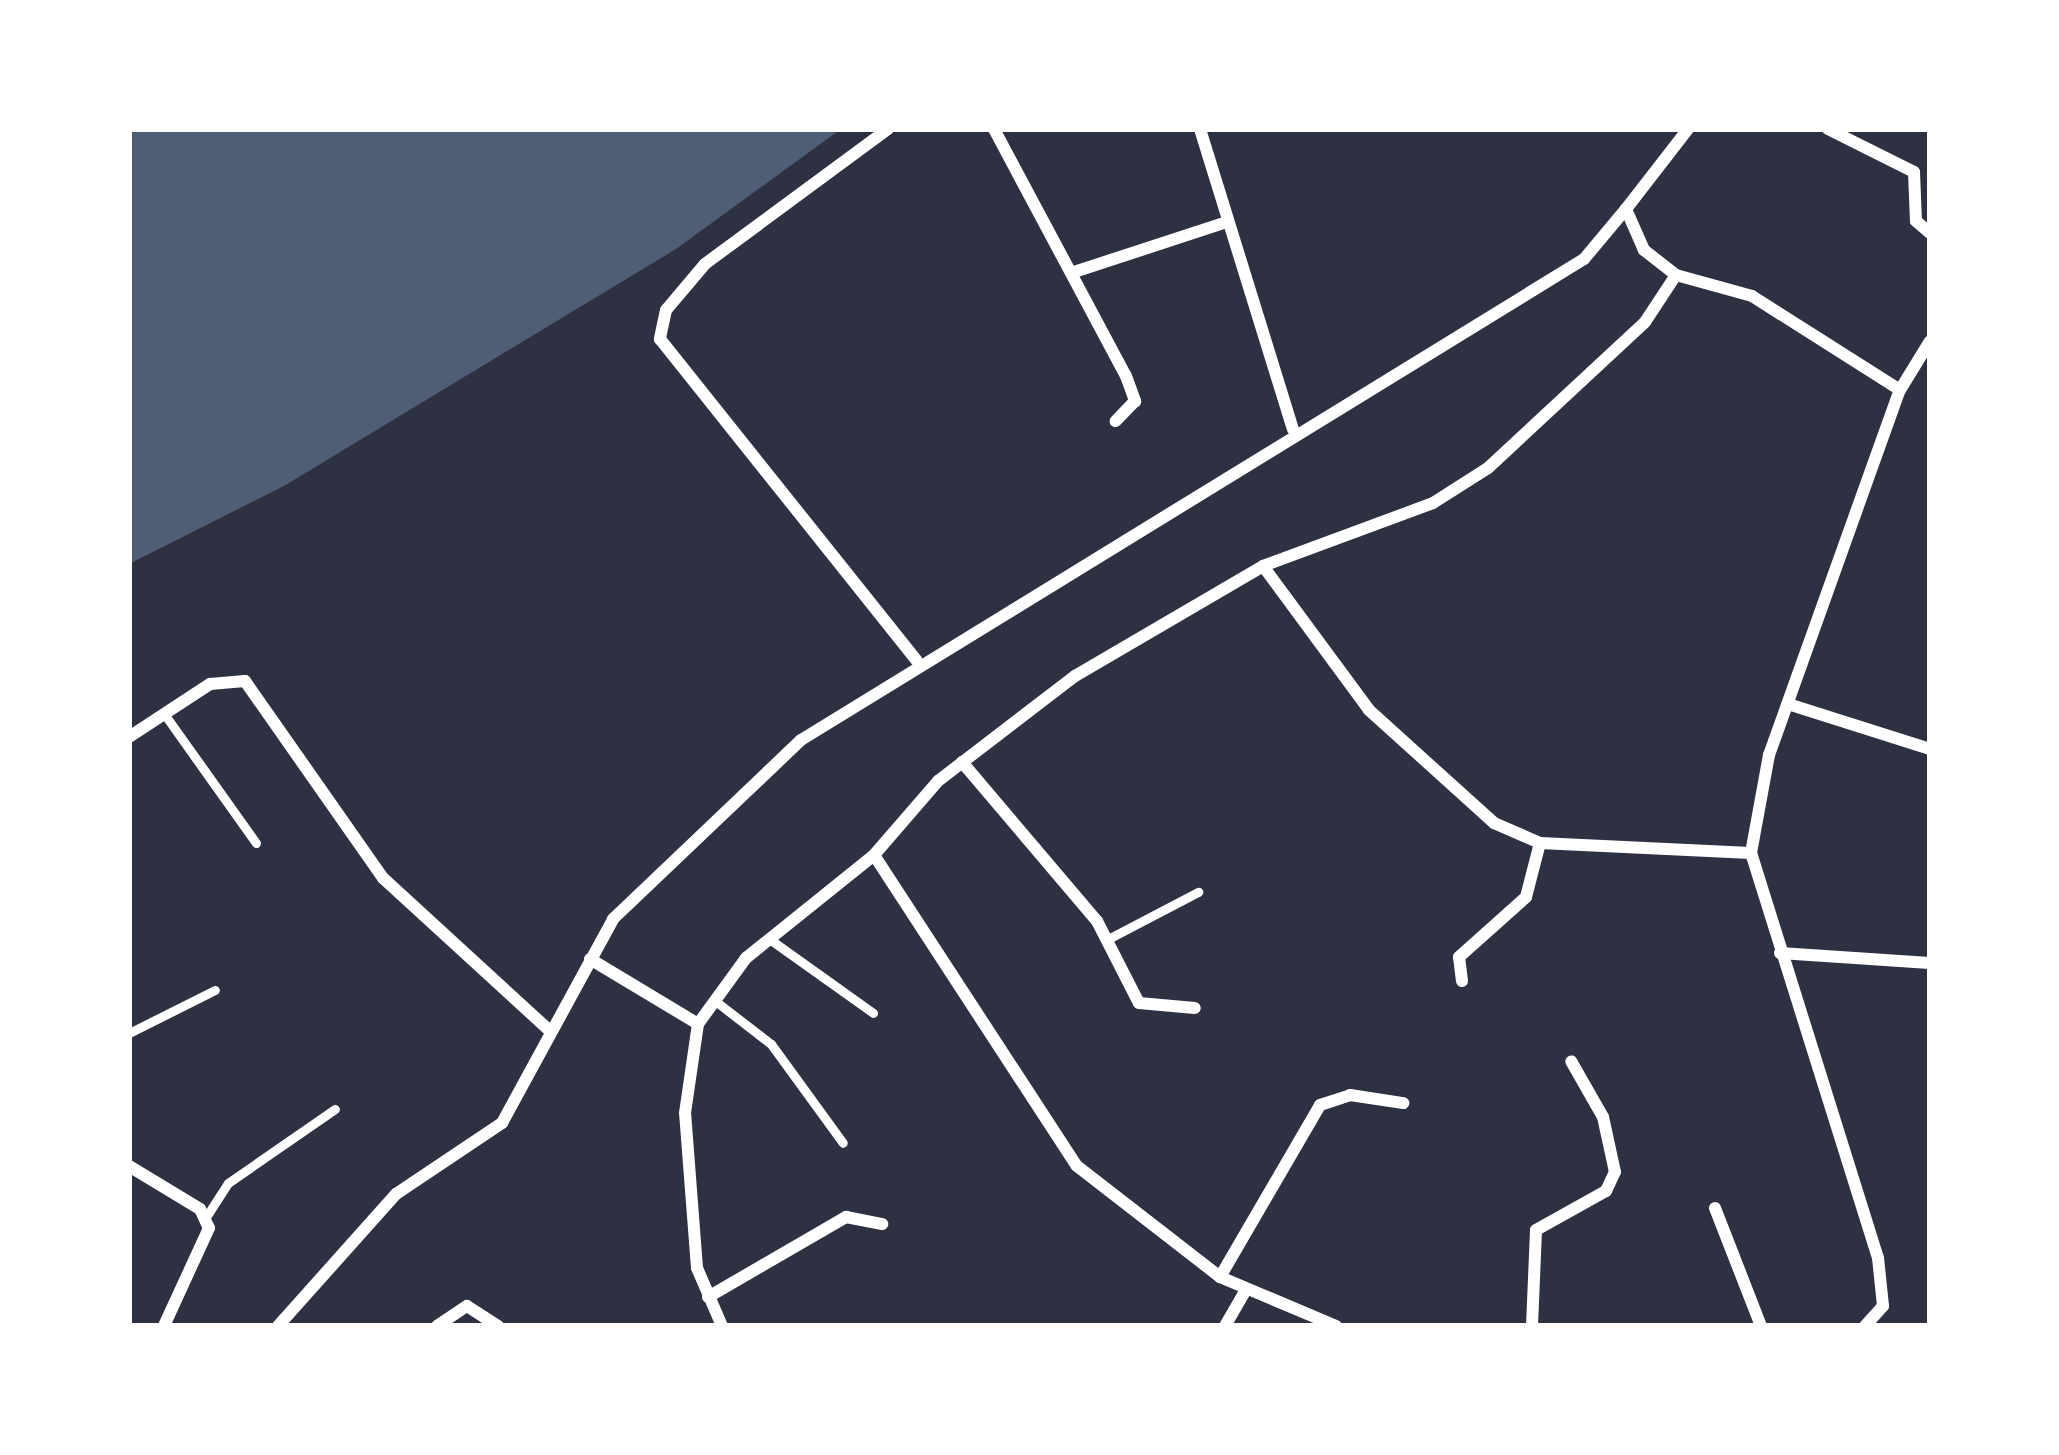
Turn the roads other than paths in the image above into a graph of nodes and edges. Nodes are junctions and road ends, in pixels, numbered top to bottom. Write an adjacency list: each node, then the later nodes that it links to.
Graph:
1 (888, 129): 16 (street)
2 (994, 129): 9 (street)
3 (1200, 129): 7 (street)
4 (1688, 129): 6 (street)
5 (1828, 129): 8 (street)
6 (1626, 209): 10 (street); 14 (street)
7 (1224, 223): 9 (street); 14 (street)
8 (1930, 233)
9 (1074, 272): 13 (street)
10 (1676, 275): 12 (street); 15 (street)
11 (1930, 341): 12 (street)
12 (1900, 390): 17 (street)
13 (1116, 421)
14 (1293, 429): 16 (street)
15 (1263, 566): 21 (street); 23 (street)
16 (916, 660): 30 (street)
17 (1788, 704): 20 (street); 24 (street)
18 (165, 715): 19 (street); 22 (lane); 38 (street)
19 (129, 737)
20 (1930, 748)
21 (962, 762): 25 (street); 28 (street)
22 (256, 843)
23 (1540, 843): 24 (street); 32 (street)
24 (1751, 853): 29 (street)
25 (874, 855): 27 (street); 48 (street)
26 (1198, 892): 28 (lane)
27 (768, 938): 34 (street); 36 (lane)
28 (1108, 939): 35 (street)
29 (1780, 953): 31 (street); 60 (street)
30 (590, 958): 37 (street); 38 (street)
31 (1930, 963)
32 (1462, 981)
33 (215, 990): 39 (lane)
34 (714, 1000): 37 (street); 43 (lane)
35 (1195, 1008)
36 (874, 1013)
37 (698, 1024): 50 (street)
38 (549, 1030): 53 (street)
39 (129, 1033)
40 (1570, 1061): 58 (street)
41 (1403, 1103): 48 (street)
42 (335, 1108): 46 (lane)
43 (843, 1143)
44 (129, 1166): 46 (street)
45 (1714, 1208): 59 (street)
46 (206, 1217): 52 (street)
47 (882, 1224): 50 (street)
48 (1220, 1277): 49 (street)
49 (1245, 1292): 56 (street); 57 (street)
50 (708, 1297): 51 (street)
51 (717, 1324)
52 (164, 1326)
53 (278, 1326)
54 (437, 1326): 55 (street)
55 (498, 1326)
56 (1225, 1326)
57 (1336, 1326)
58 (1532, 1326)
59 (1761, 1326)
60 (1865, 1326)

